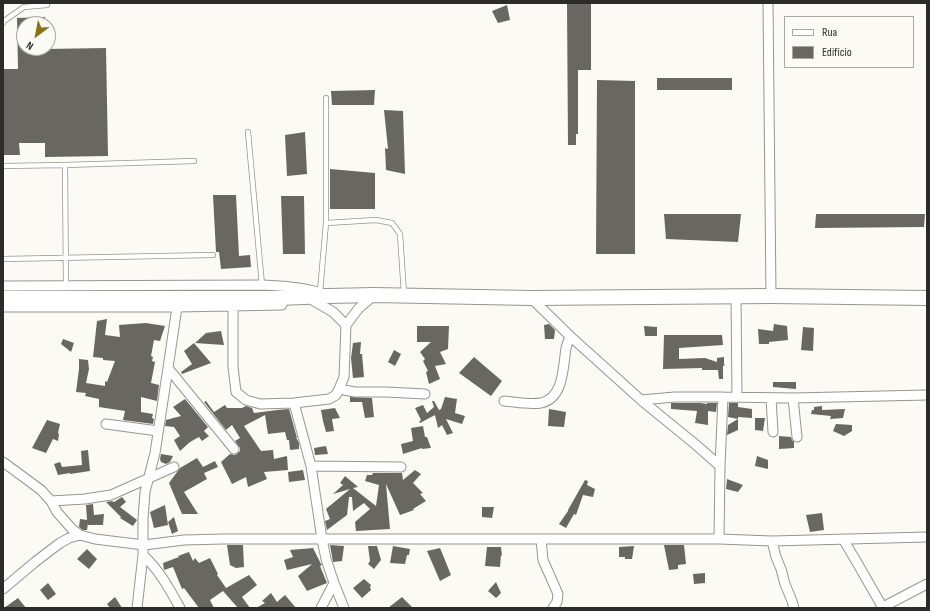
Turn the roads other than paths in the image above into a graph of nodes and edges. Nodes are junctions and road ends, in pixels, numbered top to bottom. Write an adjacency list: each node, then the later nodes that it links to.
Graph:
1 (768, 3): 20 (street)
2 (47, 5): 3 (lane)
3 (3, 23)
4 (326, 98): 9 (lane)
5 (248, 132): 13 (lane)
6 (194, 161): 7 (lane)
7 (65, 165): 8 (lane); 11 (lane)
8 (3, 166)
9 (326, 223): 16 (lane); 18 (lane)
10 (213, 255): 11 (lane)
11 (66, 258): 12 (lane); 15 (lane)
12 (3, 259)
13 (262, 285): 15 (street); 16 (street)
14 (3, 286): 15 (street)
15 (66, 286)
16 (324, 294): 17 (main road); 21 (main road); 24 (street)
17 (374, 295): 18 (main road); 28 (street)
18 (404, 296): 22 (main road)
19 (736, 296): 20 (main road); 22 (main road); 35 (street)
20 (771, 296): 23 (main road)
21 (3, 298)
22 (531, 298): 29 (street)
23 (927, 298)
24 (314, 301): 25 (street); 28 (street)
25 (233, 306): 26 (street); 40 (street)
26 (177, 307): 27 (street); 30 (street)
27 (3, 308)
28 (346, 325): 31 (street)
29 (570, 336): 38 (street); 39 (street)
30 (168, 368): 42 (street); 45 (street)
31 (340, 389): 32 (street); 40 (street)
32 (425, 394)
33 (927, 395): 37 (street)
34 (723, 397): 35 (street); 38 (street); 48 (street)
35 (737, 397): 36 (street)
36 (771, 398): 37 (street); 43 (street)
37 (792, 398): 44 (street)
38 (641, 400): 48 (street)
39 (504, 401)
40 (294, 403): 47 (street)
41 (106, 424): 42 (street)
42 (158, 431): 51 (street)
43 (773, 432)
44 (797, 437)
45 (234, 449)
46 (3, 462): 52 (street)
47 (311, 466): 50 (street); 55 (street)
48 (720, 466): 57 (street)
49 (174, 467): 51 (street)
50 (401, 467)
51 (148, 479): 52 (street); 60 (street)
52 (51, 501): 53 (street)
53 (80, 535): 60 (street); 64 (street)
54 (927, 537): 58 (street)
55 (322, 539): 56 (street); 60 (street); 62 (street)
56 (541, 539): 57 (street); 69 (street)
57 (719, 539): 59 (street)
58 (843, 539): 59 (street); 71 (street)
59 (772, 541): 70 (street)
60 (144, 545): 61 (street)
61 (143, 555): 65 (street); 66 (street)
62 (334, 583): 67 (street); 68 (street)
63 (927, 584): 71 (street)
64 (3, 589)
65 (137, 608)
66 (180, 608)
67 (321, 608)
68 (344, 608)
69 (553, 608)
70 (794, 608)
71 (882, 608)

